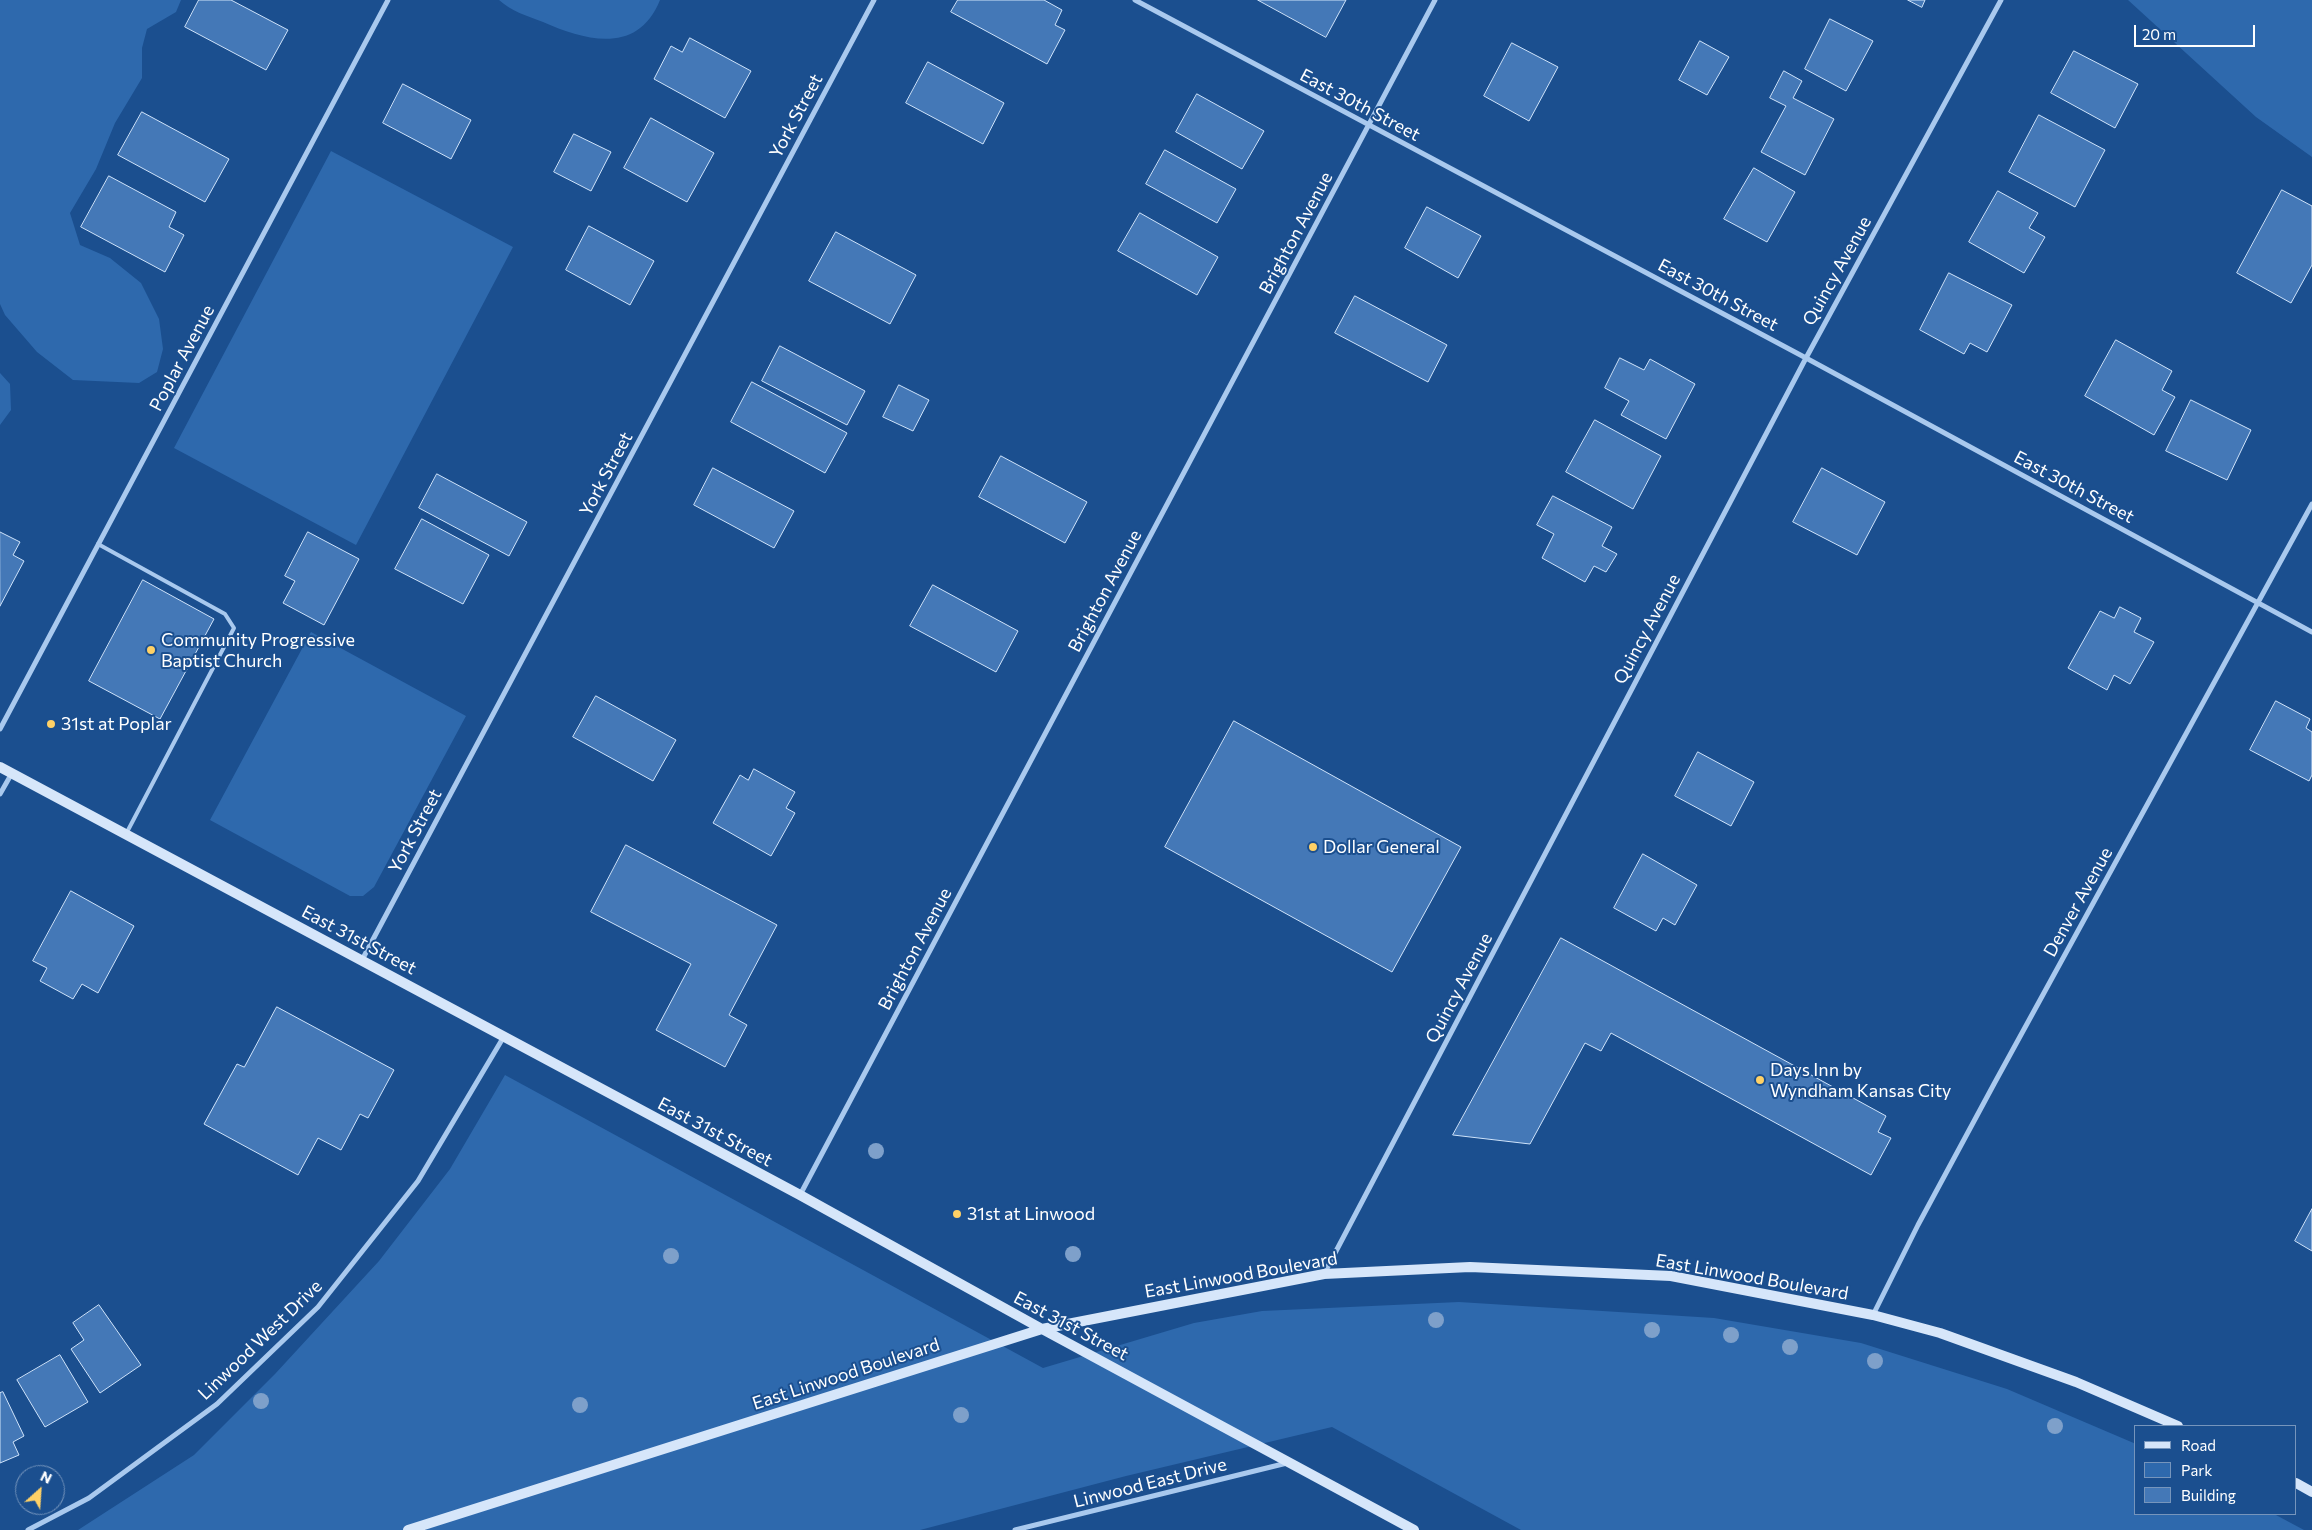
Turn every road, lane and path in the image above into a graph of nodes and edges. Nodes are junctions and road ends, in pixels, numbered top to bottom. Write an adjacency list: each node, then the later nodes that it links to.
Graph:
1 (388, 0): 9 (street, Poplar Avenue)
2 (874, 0): 17 (street, York Street)
3 (1135, 0): 6 (street, East 30th Street)
4 (1435, 0): 6 (street, Brighton Avenue)
5 (2000, 0): 7 (street, Quincy Avenue)
6 (1369, 125): 7 (street, East 30th Street); 19 (street, Brighton Avenue)
7 (1806, 358): 10 (street, East 30th Street); 20 (street, Quincy Avenue)
8 (2312, 504): 10 (street, Denver Avenue)
9 (98, 544): 12 (street, Poplar Avenue); 16 (lane)
10 (2258, 602): 11 (street, East 30th Street); 21 (street, Denver Avenue)
11 (2312, 632)
12 (0, 728)
13 (0, 767): 14 (main road, East 31st Street)
14 (12, 773): 15 (street); 16 (main road, East 31st Street)
15 (0, 794)
16 (126, 834): 17 (main road, East 31st Street)
17 (362, 960): 18 (main road, East 31st Street)
18 (504, 1038): 19 (main road, East 31st Street); 27 (street, Linwood West Drive)
19 (800, 1195): 22 (main road, East 31st Street)
20 (1324, 1274): 21 (main road, East Linwood Boulevard); 22 (main road, East Linwood Boulevard)
21 (1873, 1315): 23 (main road, East Linwood Boulevard)
22 (1042, 1329): 24 (main road, East 31st Street); 28 (main road, East Linwood Boulevard)
23 (2176, 1425)
24 (1290, 1463): 29 (street, Linwood East Drive); 30 (main road, East 31st Street)
25 (2297, 1484): 26 (main road)
26 (2312, 1492)
27 (28, 1530)
28 (408, 1530)
29 (1015, 1530)
30 (1414, 1530)

